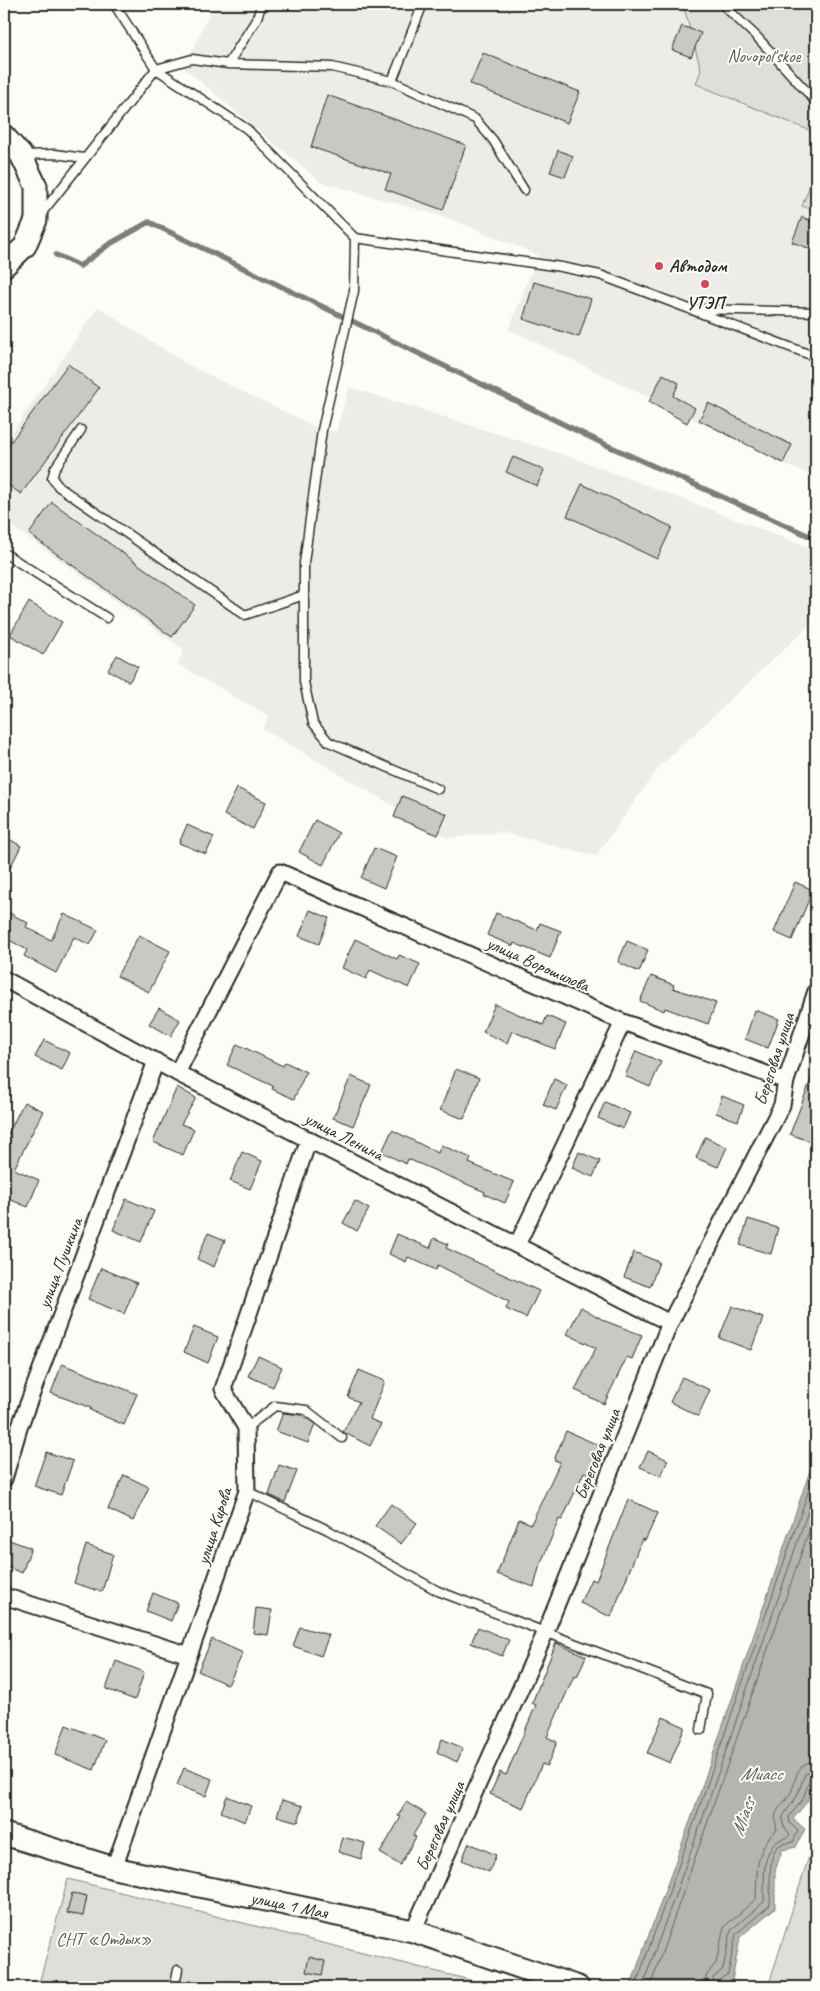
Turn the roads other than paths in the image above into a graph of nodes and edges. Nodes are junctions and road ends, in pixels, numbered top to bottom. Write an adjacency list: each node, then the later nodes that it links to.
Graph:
1 (114, 4): 6 (lane)
2 (262, 4): 5 (lane)
3 (423, 4): 7 (lane)
4 (722, 4): 8 (lane)
5 (228, 64): 6 (lane); 7 (lane)
6 (156, 69): 11 (lane); 14 (lane)
7 (392, 81): 12 (lane)
8 (816, 102)
9 (4, 136): 10 (main road)
10 (21, 155): 11 (lane); 13 (main road)
11 (84, 158): 13 (lane)
12 (524, 190)
13 (36, 220): 15 (main road)
14 (355, 238): 16 (lane); 21 (lane)
15 (4, 266)
16 (688, 309): 17 (lane); 18 (lane)
17 (816, 312)
18 (816, 358)
19 (81, 430): 21 (lane)
20 (4, 553): 22 (lane)
21 (304, 595): 23 (lane)
22 (107, 618)
23 (438, 789)
24 (4, 979): 27 (street, улица Ленина)
25 (816, 991): 29 (street, Береговая улица)
26 (623, 1022): 28 (street, улица Ворошилова); 29 (street, улица Ворошилова); 31 (street)
27 (156, 1061): 28 (street, улица Ленина); 35 (street, улица Пушкина)
28 (177, 1073): 30 (street, улица Ленина)
29 (786, 1081): 32 (street, Береговая улица)
30 (309, 1140): 31 (street, улица Ленина); 33 (street, улица Кирова)
31 (517, 1245): 32 (street, улица Ленина)
32 (670, 1323): 38 (street, Береговая улица)
33 (246, 1428): 34 (lane); 36 (street, улица Кирова)
34 (342, 1438)
35 (4, 1479)
36 (247, 1491): 38 (lane); 39 (street, улица Кирова)
37 (4, 1596): 39 (street)
38 (546, 1631): 40 (lane); 43 (street, Береговая улица)
39 (189, 1655): 42 (street, улица Кирова)
40 (701, 1730)
41 (4, 1834): 42 (main road, улица 1 Мая)
42 (114, 1868): 43 (main road, улица 1 Мая)
43 (413, 1932): 45 (main road, улица 1 Мая)
44 (178, 1970): 46 (lane)
45 (575, 1986)
46 (174, 1987)

